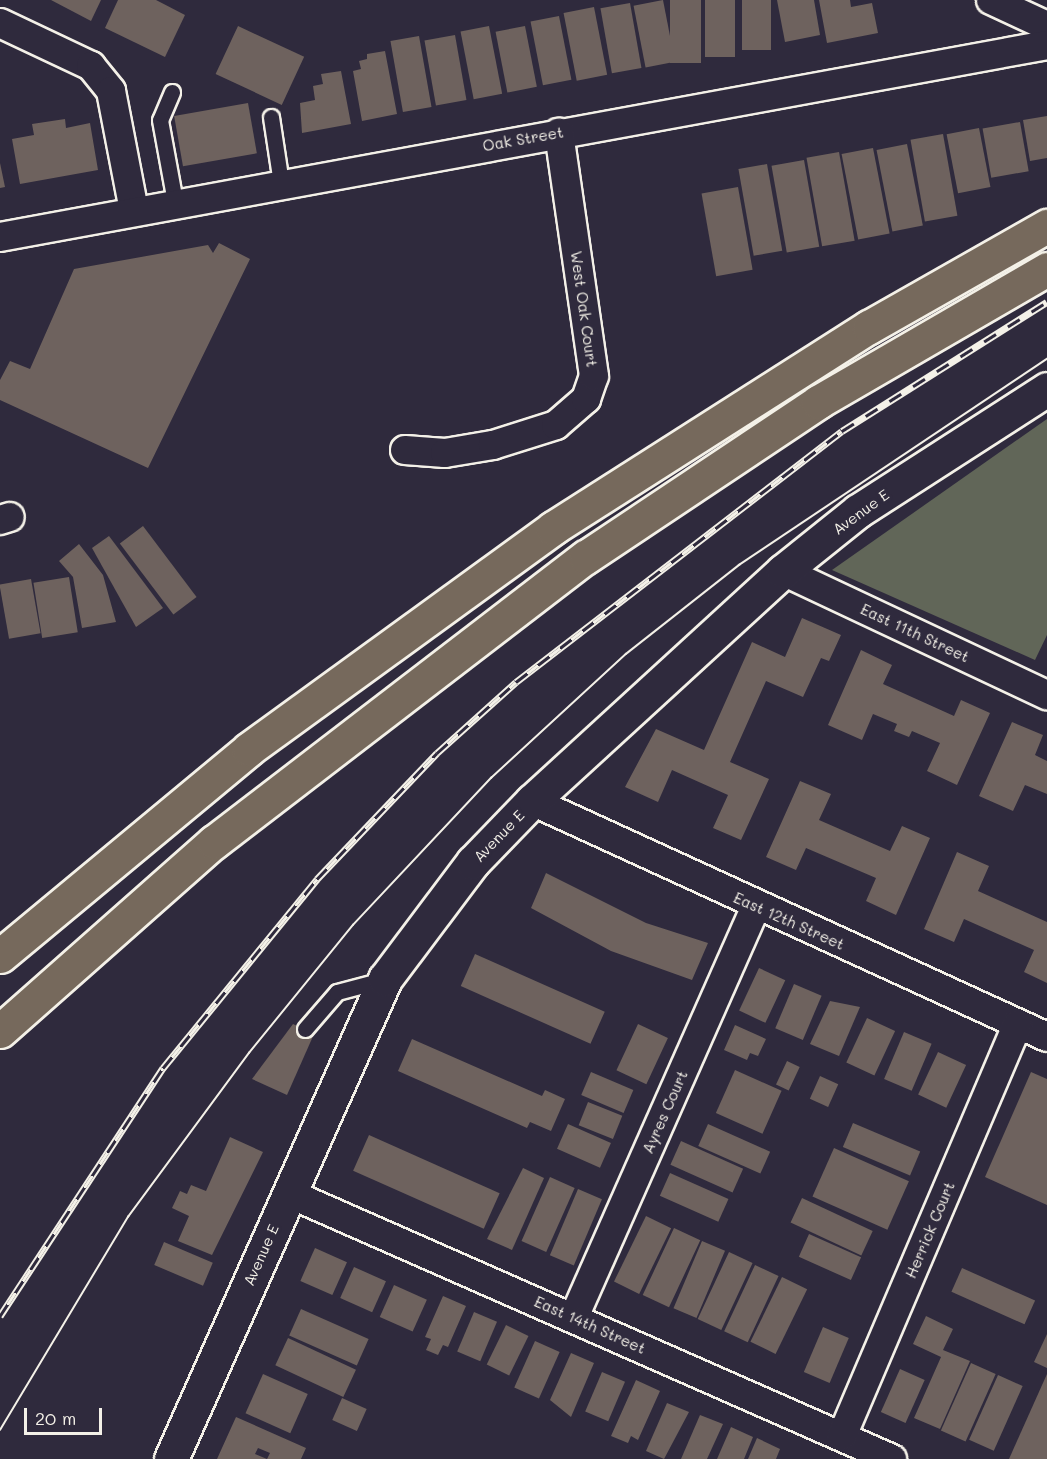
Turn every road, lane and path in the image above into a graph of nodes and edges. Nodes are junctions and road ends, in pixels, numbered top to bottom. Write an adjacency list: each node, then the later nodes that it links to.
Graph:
1 (991, 0): 3 (street)
2 (0, 23): 10 (street)
3 (1047, 26)
4 (1047, 45): 7 (street, Oak Street)
5 (172, 92): 9 (lane)
6 (271, 117): 8 (lane)
7 (559, 133): 8 (street, Oak Street); 15 (street, West Oak Court)
8 (281, 183): 9 (street, Oak Street)
9 (175, 202): 10 (street, Oak Street)
10 (134, 210): 12 (street, Oak Street)
11 (1047, 226): 20 (highway)
12 (0, 237)
13 (1047, 269): 24 (highway)
14 (1047, 389): 16 (main road, Avenue E)
15 (405, 450)
16 (783, 571): 17 (street, East 11th Street); 18 (main road, Avenue E)
17 (1047, 695)
18 (532, 801): 19 (street, East 12th Street); 21 (main road, Avenue E)
19 (756, 906): 22 (street, East 12th Street); 27 (street, Ayres Court)
20 (0, 956)
21 (385, 979): 23 (lane); 26 (main road, Avenue E)
22 (1018, 1024): 25 (street, East 12th Street); 28 (street, Herrick Court)
23 (305, 1029)
24 (0, 1030)
25 (1047, 1037)
26 (288, 1193): 27 (street, East 14th Street); 29 (main road, Avenue E)
27 (574, 1317): 28 (street, East 14th Street)
28 (842, 1436): 30 (street, East 14th Street)
29 (171, 1459)
30 (891, 1459)

